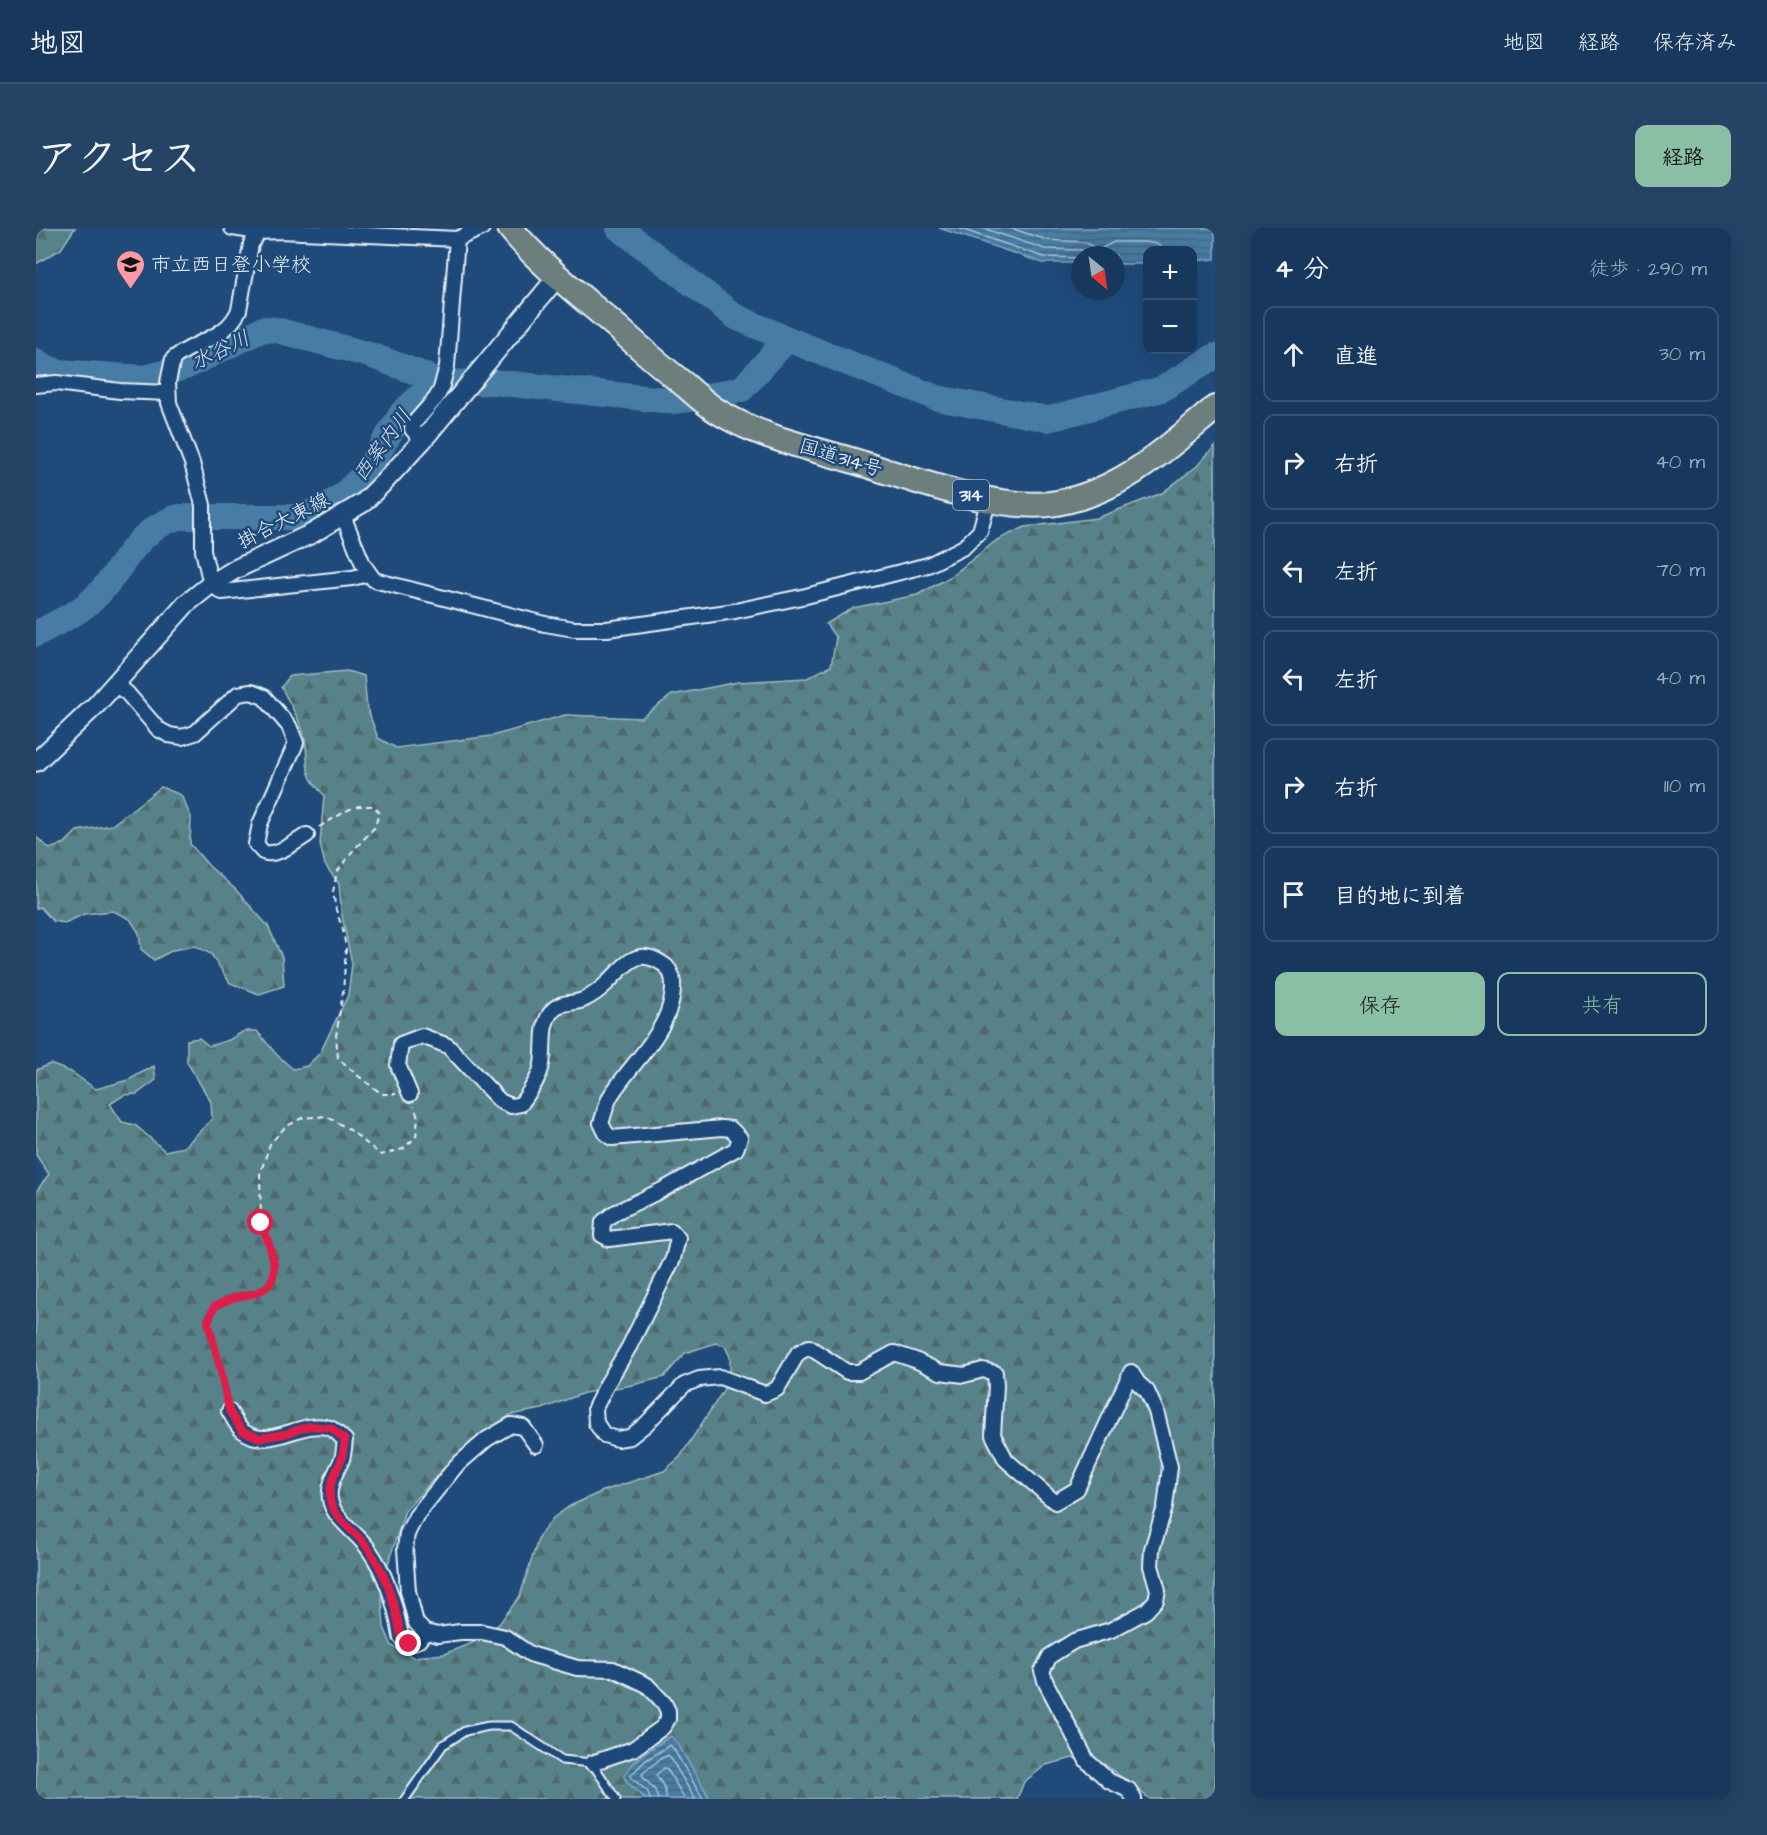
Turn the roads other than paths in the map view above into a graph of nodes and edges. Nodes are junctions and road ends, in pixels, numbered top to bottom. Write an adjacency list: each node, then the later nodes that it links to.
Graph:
1 (232, 228): 4 (street)
2 (482, 228): 5 (street)
3 (510, 228): 6 (highway, 国道314号 / 314)
4 (261, 230): 5 (street); 8 (street)
5 (457, 239): 10 (street)
6 (558, 276): 10 (main road, 掛合大東線); 11 (highway, 国道314号 / 314)
7 (36, 385): 8 (street)
8 (168, 387): 14 (street)
9 (1215, 408): 11 (highway, 国道314号 / 314)
10 (422, 441): 12 (main road, 掛合大東線)
11 (989, 499): 13 (street)
12 (343, 516): 13 (street); 14 (main road, 掛合大東線)
13 (369, 574): 14 (street)
14 (211, 584): 15 (main road, 掛合大東線)
15 (116, 685): 16 (main road, 掛合大東線); 17 (street)
16 (36, 762)
17 (307, 835)
18 (410, 1094): 25 (street)
19 (229, 1411): 21 (street)
20 (536, 1445): 21 (street)
21 (425, 1632): 22 (street)
22 (592, 1763): 23 (lane); 24 (lane)
23 (405, 1799)
24 (616, 1799)
25 (1134, 1799)

